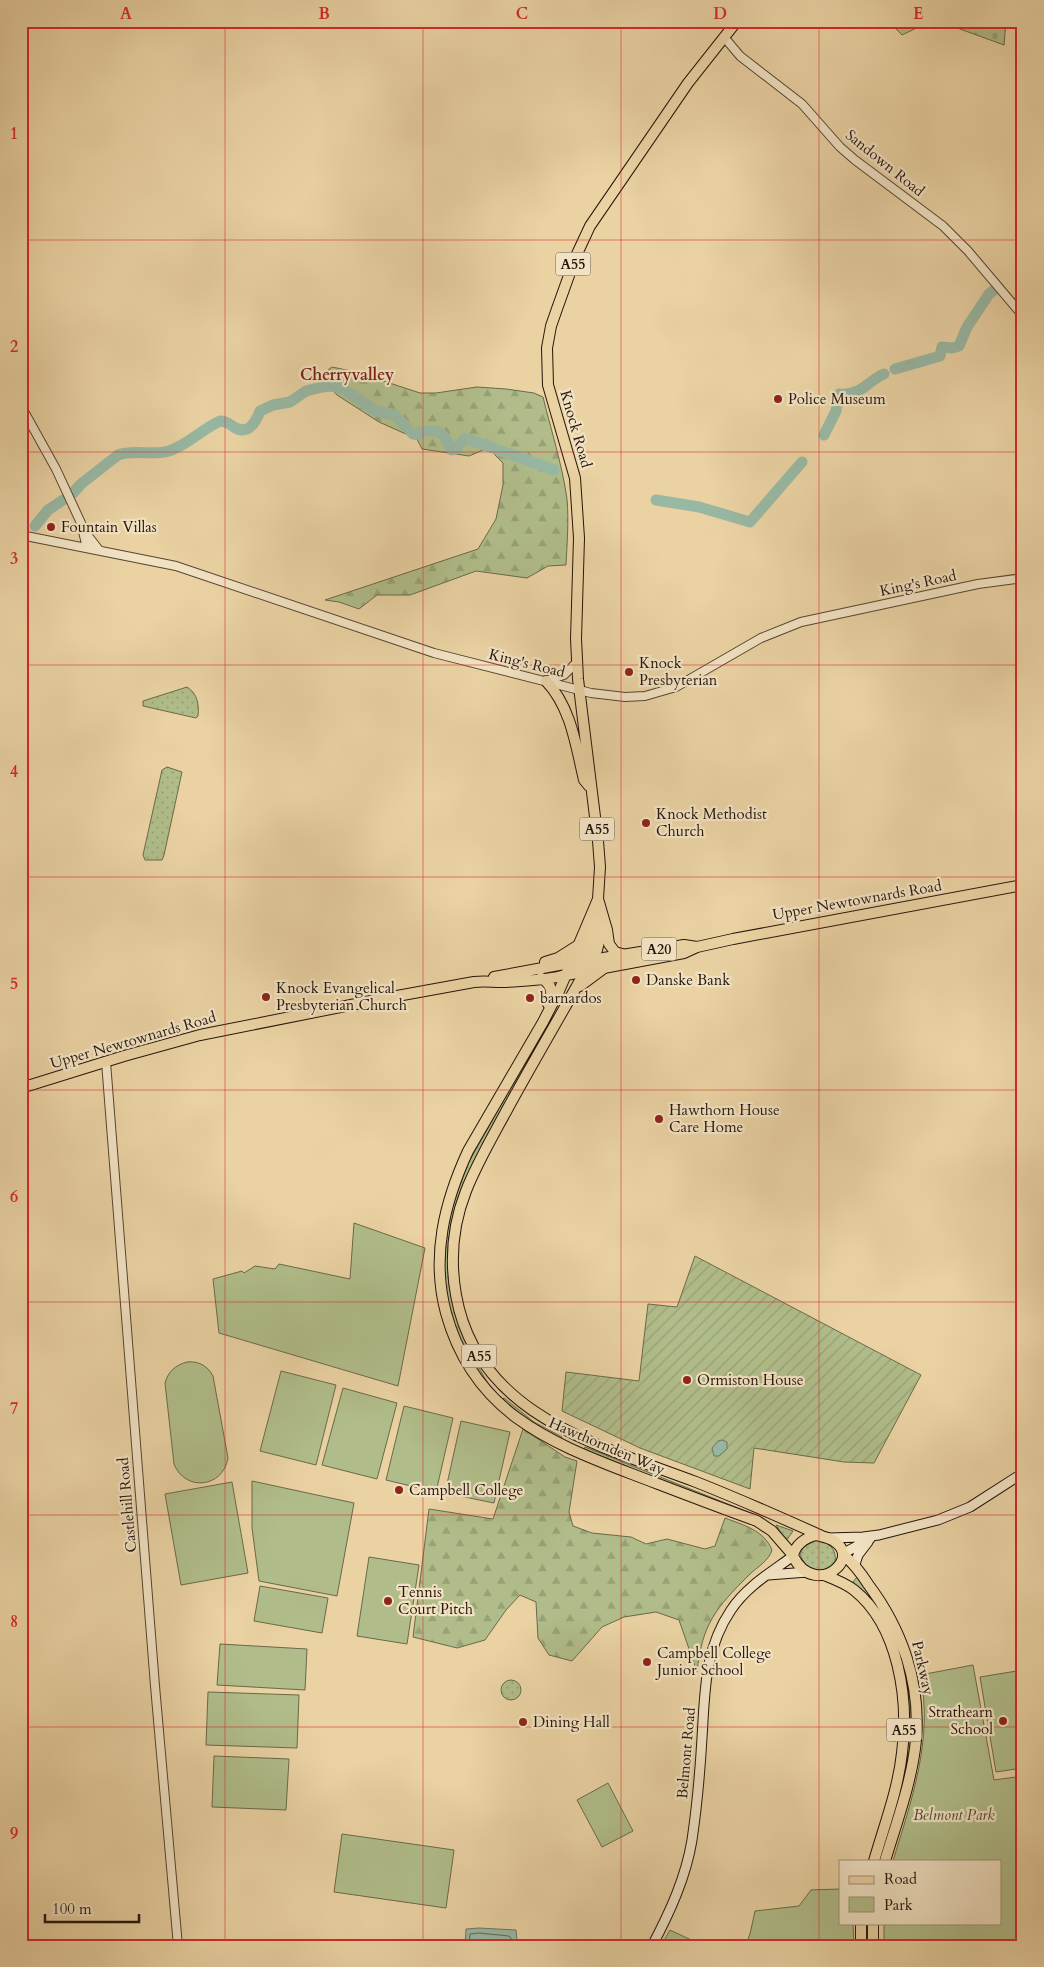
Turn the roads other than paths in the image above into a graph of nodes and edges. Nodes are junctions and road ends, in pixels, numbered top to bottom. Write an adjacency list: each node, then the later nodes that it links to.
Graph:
1 (737, 21): 2 (main road, Knock Road / A55)
2 (724, 36): 3 (street, Sandown Road); 10 (main road, Knock Road / A55)
3 (1023, 316)
4 (21, 406): 5 (street)
5 (84, 530): 7 (street); 8 (street)
6 (21, 535): 7 (street, King's Road)
7 (87, 548): 8 (street, King's Road)
8 (98, 550): 11 (street, King's Road)
9 (1023, 578): 12 (street, King's Road)
10 (577, 662): 11 (street); 12 (main road, Knock Road / A55)
11 (546, 681): 12 (street, King's Road); 13 (main road)
12 (579, 690): 13 (main road, Knock Road / A55)
13 (592, 791): 15 (main road, Knock Road / A55)
14 (1023, 886): 18 (main road, Upper Newtownards Road / A20)
15 (600, 904): 16 (main road, Knock Road / A55); 17 (main road, Knock Road / A55); 21 (main road)
16 (604, 920): 19 (main road, Knock Road); 21 (main road, A55)
17 (577, 945): 21 (main road, Knock Road / A55); 24 (main road)
18 (697, 947): 19 (main road, Upper Newtownards Road / A20); 20 (main road, Upper Newtownards Road / A20)
19 (622, 954): 21 (main road, Upper Newtownards Road / A20)
20 (653, 960): 21 (main road); 22 (main road, Upper Newtownards Road / A20)
21 (579, 967): 22 (main road, Upper Newtownards Road / A20); 23 (main road, Upper Newtownards Road / A20); 24 (main road, Upper Newtownards Road / A20); 25 (main road, Hawthornden Way / A55); 27 (main road, Hawthornden Way / A55)
22 (603, 969): 25 (main road)
23 (541, 978): 24 (main road, Upper Newtownards Road / A20); 27 (main road)
24 (490, 979): 26 (main road, Upper Newtownards Road / A20)
25 (576, 990): 31 (main road, Hawthornden Way / A55)
26 (106, 1062): 28 (main road, Upper Newtownards Road / A20); 42 (street, Castlehill Road)
27 (518, 1065): 32 (main road, Hawthornden Way / A55)
28 (21, 1088)
29 (1023, 1473): 30 (main road)
30 (876, 1536): 31 (main road); 33 (main road); 34 (main road)
31 (826, 1537): 32 (main road); 33 (main road, A55)
32 (792, 1554): 35 (main road, A55); 37 (main road, Belmont Road)
33 (844, 1554): 34 (main road, Parkway / A55); 36 (main road)
34 (855, 1564): 39 (main road, Parkway / A55)
35 (808, 1572): 36 (main road, A55); 37 (main road)
36 (824, 1575): 38 (main road, Parkway / A55)
37 (766, 1576): 43 (main road, Belmont Road)
38 (874, 1860)
39 (885, 1860)
40 (861, 1924): 44 (main road)
41 (873, 1924): 45 (main road)
42 (178, 1946)
43 (652, 1946)
44 (861, 1946)
45 (873, 1946)

